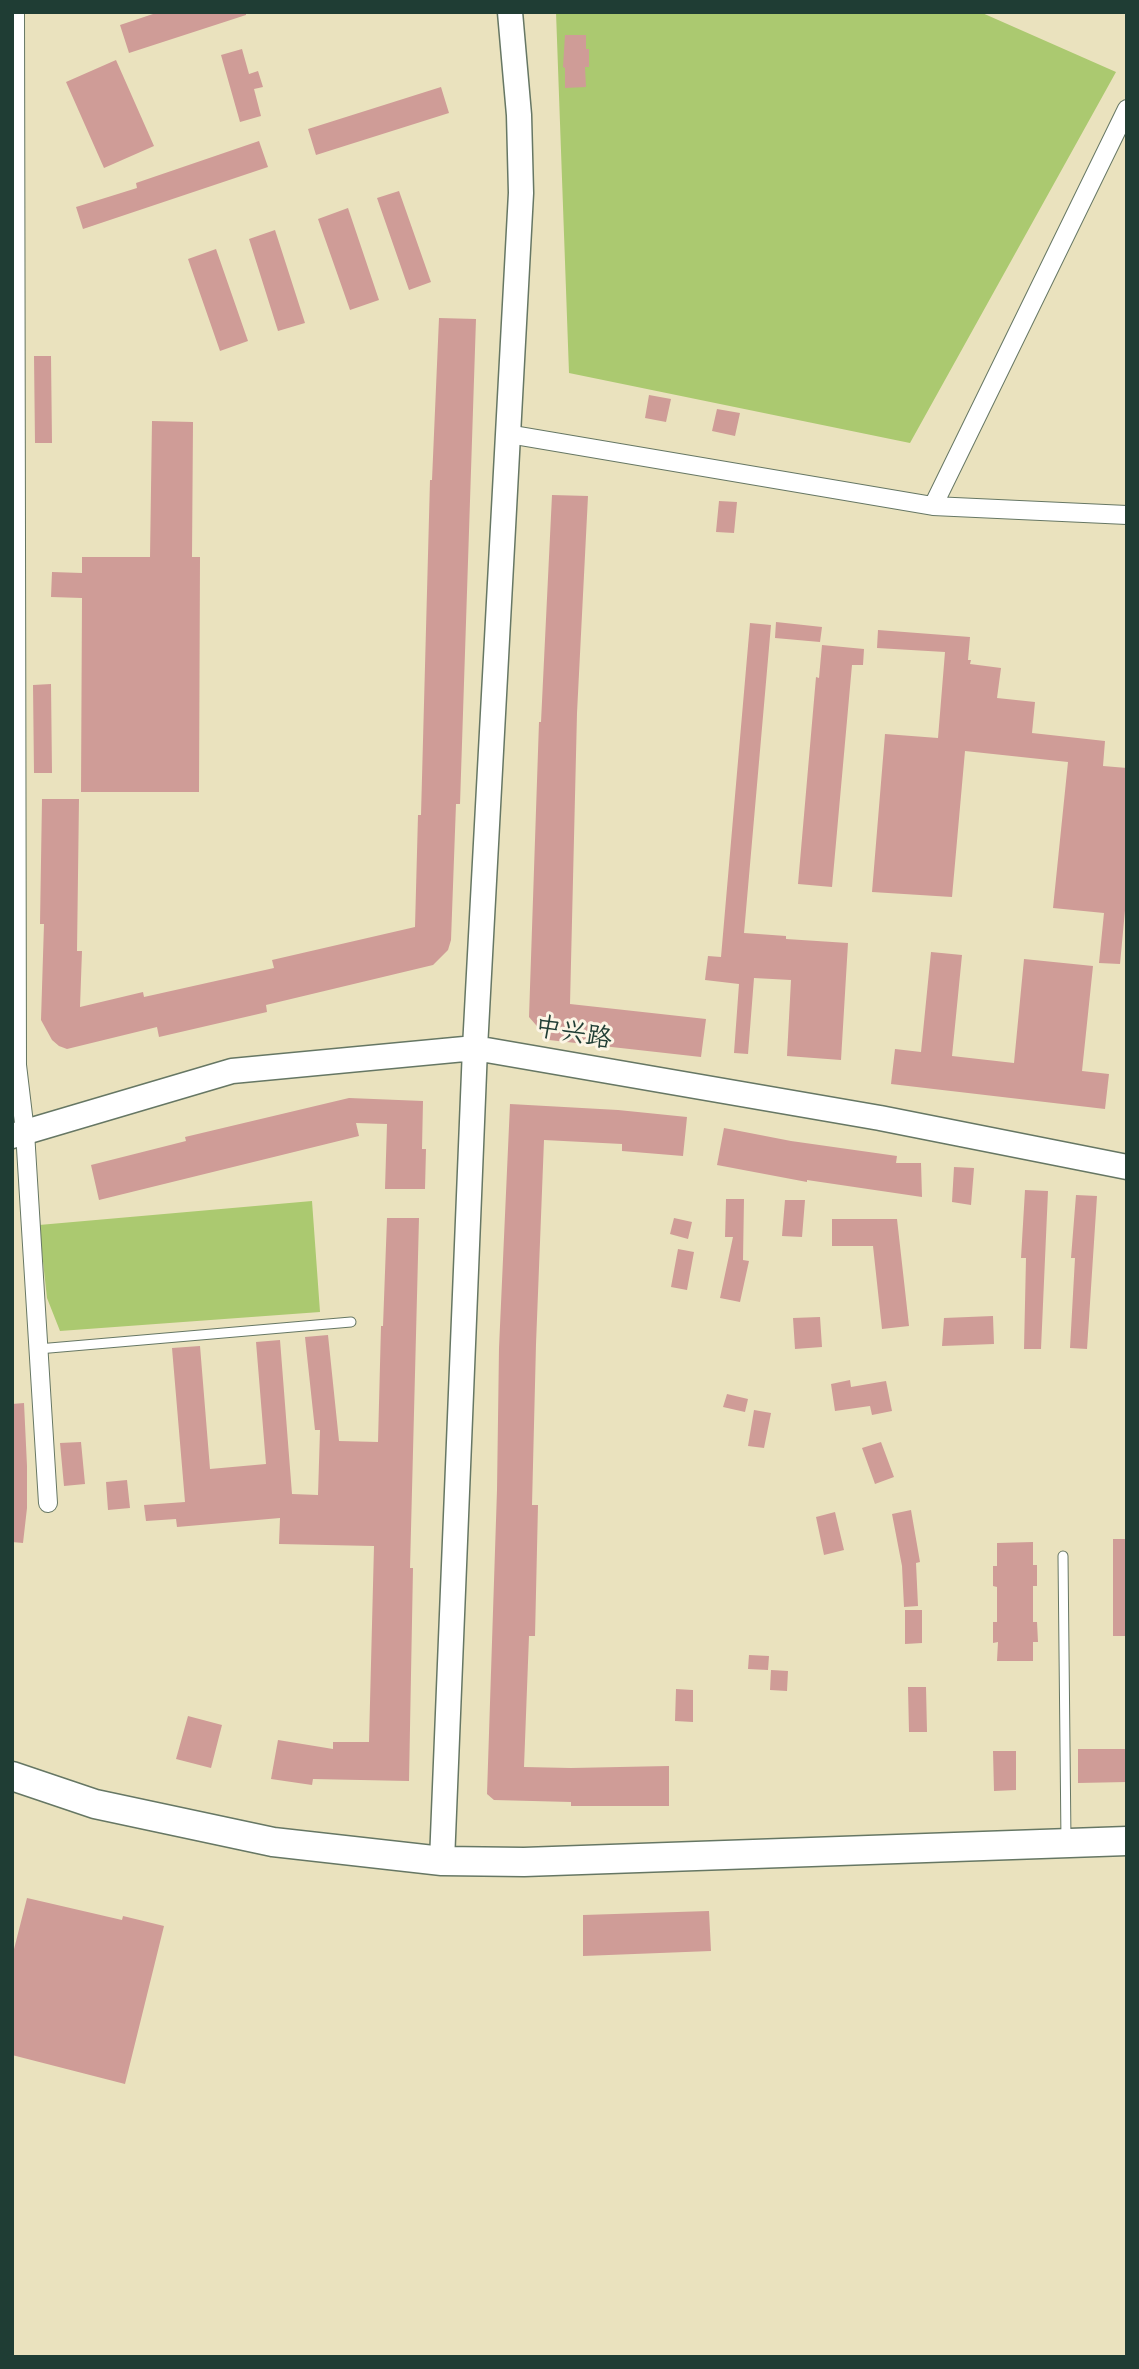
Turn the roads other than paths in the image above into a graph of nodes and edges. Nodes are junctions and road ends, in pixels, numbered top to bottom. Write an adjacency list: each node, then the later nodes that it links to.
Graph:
1 (15, 12): 8 (street)
2 (510, 12): 4 (main road)
3 (1127, 109): 5 (street)
4 (508, 434): 5 (street); 7 (main road)
5 (933, 506): 6 (street)
6 (1127, 515)
7 (475, 1048): 8 (main road, 中兴路); 9 (main road, 中兴路); 17 (main road)
8 (19, 1134): 11 (street)
9 (1127, 1167)
10 (351, 1322): 11 (lane)
11 (38, 1349): 12 (street)
12 (48, 1503)
13 (1063, 1556): 16 (lane)
14 (12, 1776): 17 (main road)
15 (1127, 1842): 16 (main road)
16 (1066, 1844): 17 (main road)
17 (442, 1861)

